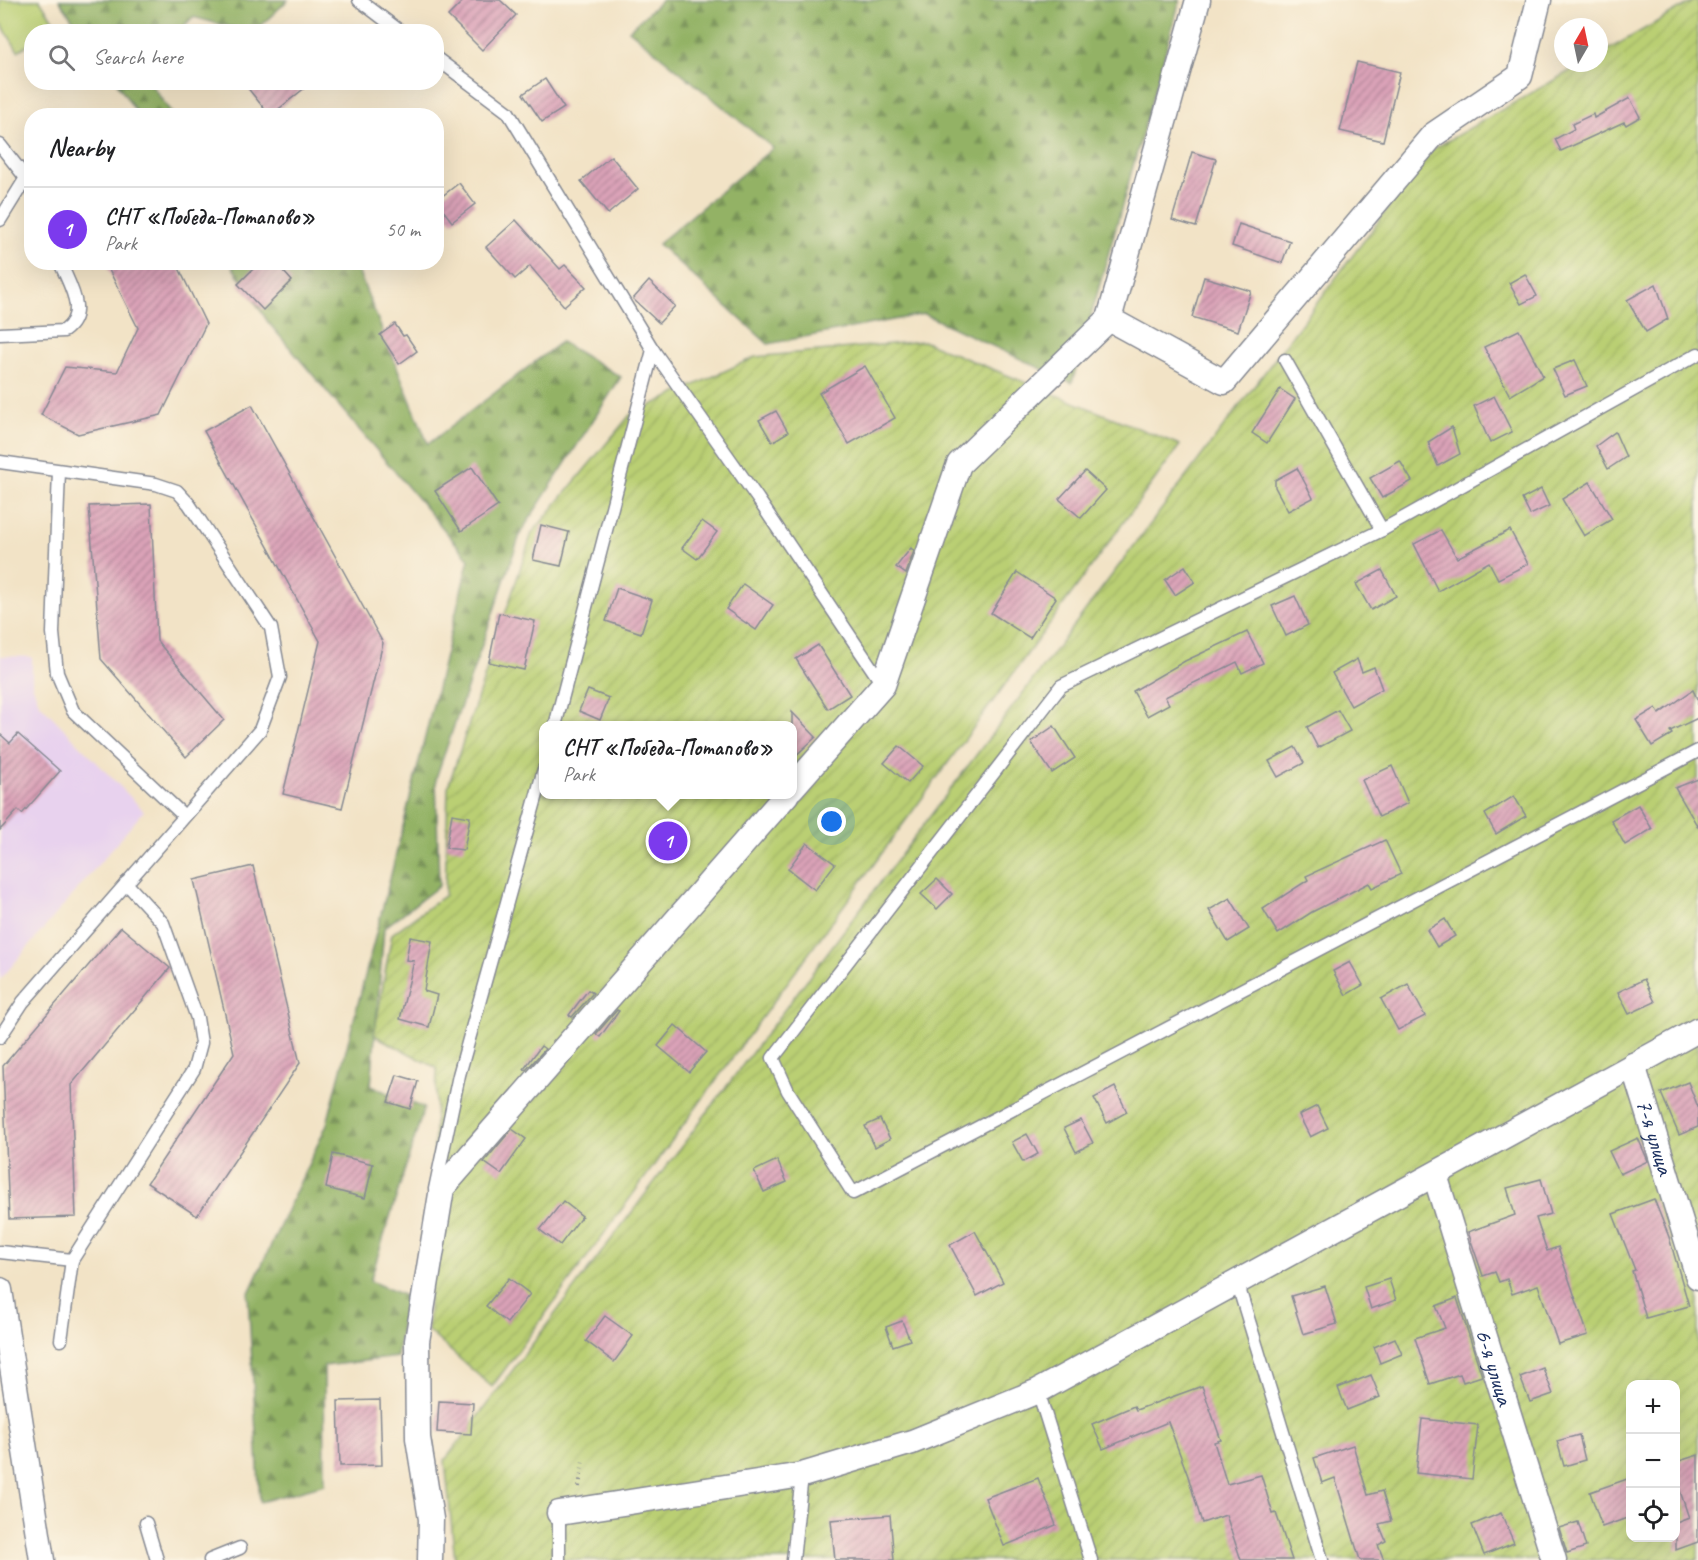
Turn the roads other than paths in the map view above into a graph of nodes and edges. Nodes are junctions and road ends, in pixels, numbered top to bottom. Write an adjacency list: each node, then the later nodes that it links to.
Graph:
1 (359, 0): 4 (lane)
2 (1198, 0): 11 (street)
3 (1539, 0): 11 (street)
4 (390, 24)
5 (444, 64): 13 (lane)
6 (0, 145): 7 (lane)
7 (24, 175)
8 (24, 181): 9 (lane)
9 (0, 220)
10 (63, 270): 12 (lane)
11 (1109, 319): 19 (street)
12 (0, 334)
13 (653, 350): 19 (lane); 20 (lane)
14 (1698, 354): 18 (lane)
15 (1285, 360): 18 (lane)
16 (0, 462): 17 (lane)
17 (58, 471): 25 (lane); 25 (lane)
18 (1382, 530): 21 (lane)
19 (883, 686): 22 (street)
20 (556, 721)
21 (1698, 751)
22 (797, 782)
23 (539, 784): 37 (lane)
24 (783, 799): 37 (street)
25 (184, 816): 26 (lane)
26 (126, 883): 28 (lane); 32 (lane)
27 (1698, 1030): 29 (street)
28 (0, 1037)
29 (1633, 1065): 30 (street); 33 (street, 7-я улица)
30 (1436, 1175): 34 (street); 51 (street, 6-я улица)
31 (0, 1252): 32 (lane)
32 (72, 1260): 36 (lane)
33 (1698, 1277)
34 (1237, 1282): 38 (street); 50 (lane)
35 (0, 1290): 43 (street)
36 (60, 1340)
37 (417, 1341): 46 (street)
38 (1038, 1391): 39 (street); 49 (lane)
39 (802, 1475): 40 (street); 48 (lane)
40 (559, 1513): 47 (lane)
41 (146, 1523): 44 (lane)
42 (240, 1548): 45 (lane)
43 (42, 1560)
44 (157, 1560)
45 (210, 1560)
46 (430, 1560)
47 (559, 1560)
48 (793, 1560)
49 (1091, 1560)
50 (1322, 1560)
51 (1554, 1560)

